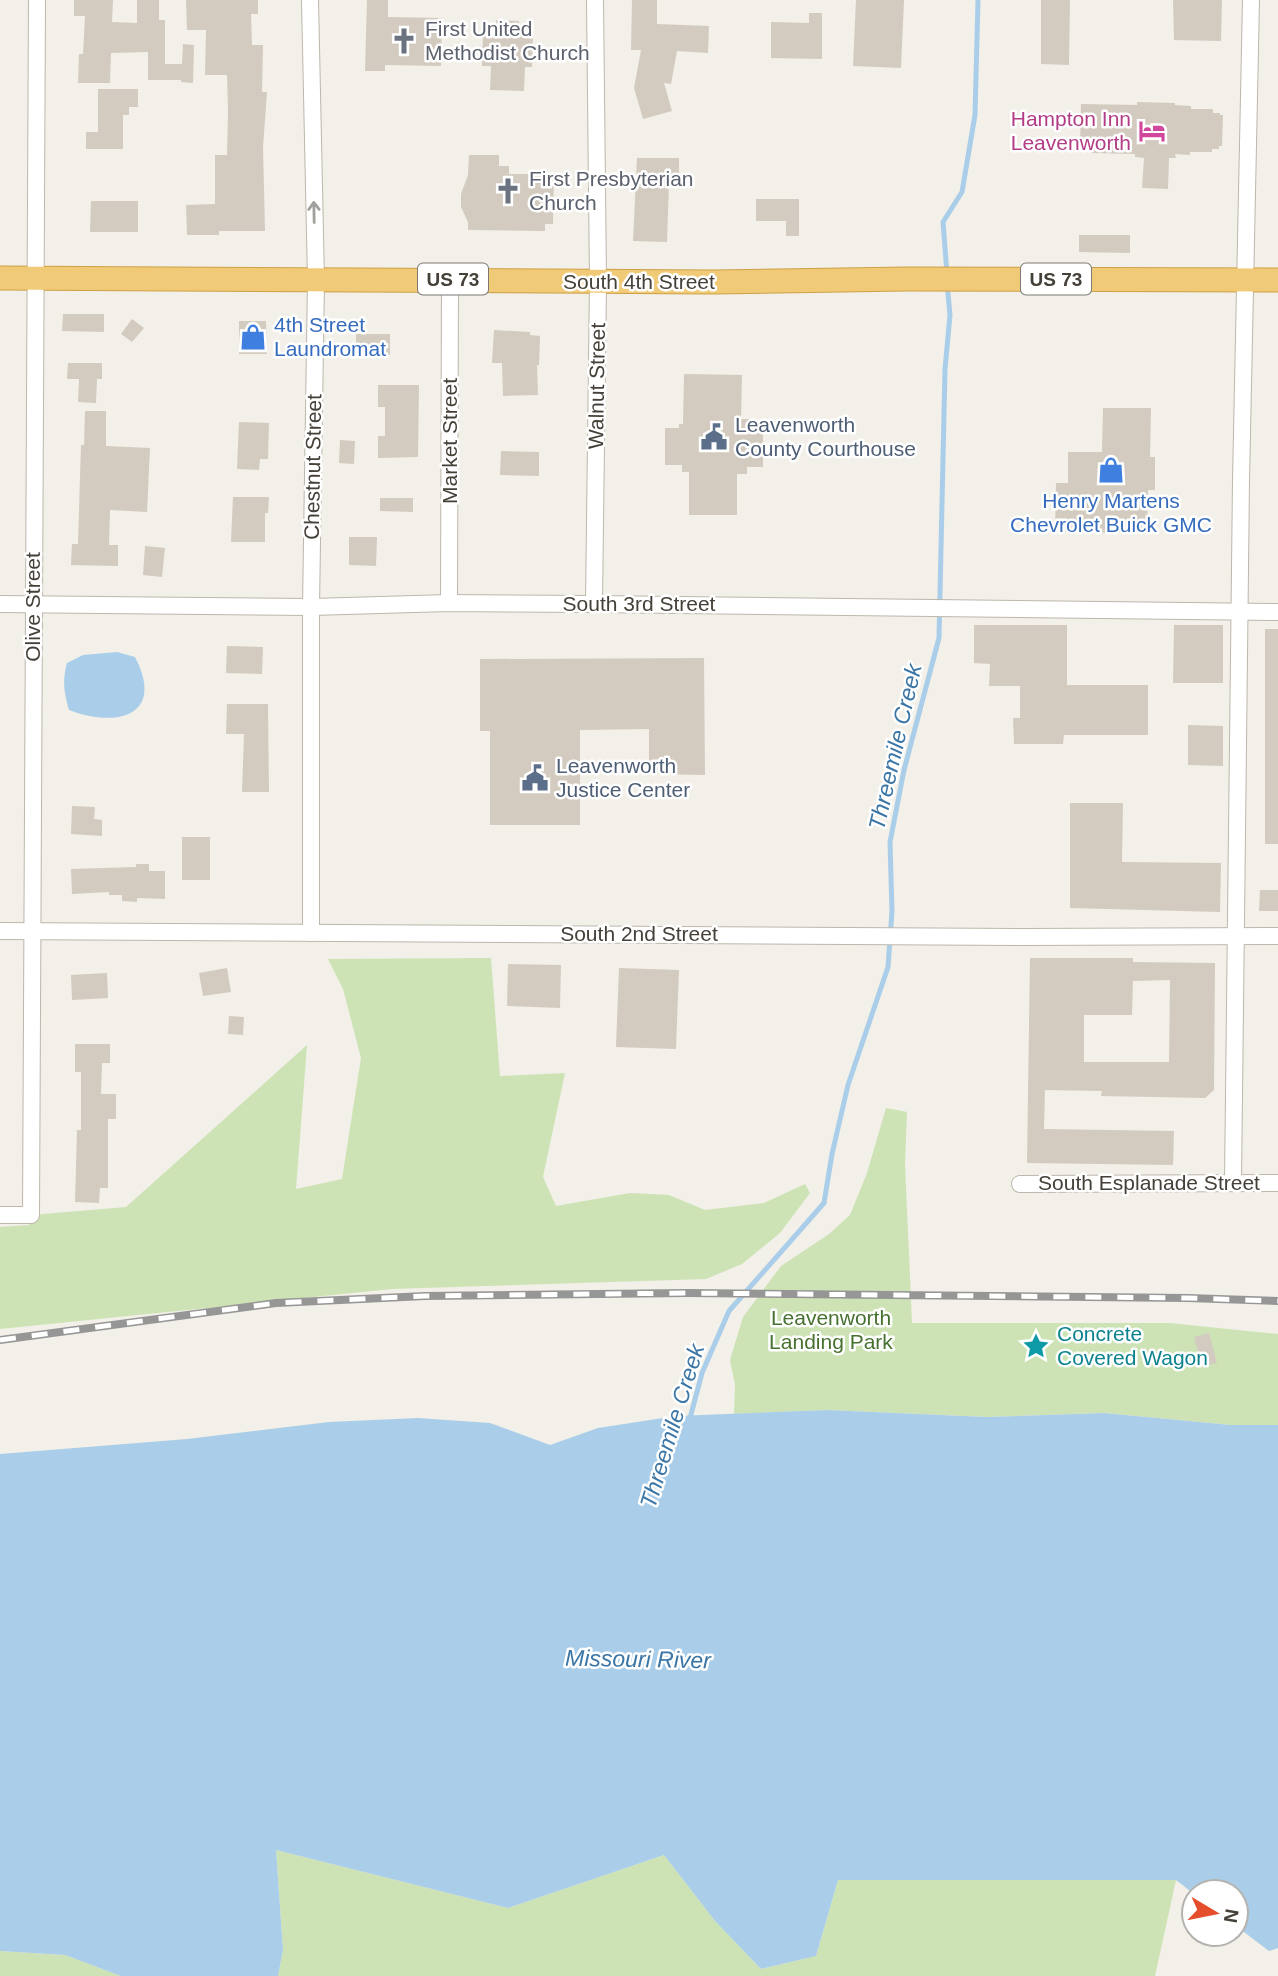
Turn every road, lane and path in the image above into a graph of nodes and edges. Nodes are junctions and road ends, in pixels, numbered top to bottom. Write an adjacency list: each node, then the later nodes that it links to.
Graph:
1 (37, 0): 6 (street, Olive Street)
2 (310, 0): 8 (street, Chestnut Street, one-way to 2)
3 (595, 0): 11 (street, Walnut Street)
4 (1251, 0): 9 (street)
5 (0, 278): 6 (highway, South 4th Street / US 73)
6 (37, 278): 8 (highway, South 4th Street / US 73); 13 (street, Olive Street)
7 (450, 279): 8 (highway, South 4th Street / US 73); 11 (highway, South 4th Street / US 73); 14 (street, Market Street)
8 (316, 280): 16 (street, Chestnut Street)
9 (1245, 280): 10 (highway, South 4th Street / US 73); 11 (highway, South 4th Street / US 73); 17 (street)
10 (1278, 280)
11 (598, 282): 15 (street, Walnut Street)
12 (0, 604): 13 (street, South 3rd Street)
13 (32, 604): 16 (street, South 3rd Street); 20 (street, Olive Street)
14 (449, 604): 15 (street, South 3rd Street); 16 (street, South 3rd Street)
15 (594, 604): 17 (street, South 3rd Street)
16 (311, 607): 21 (street, Chestnut Street)
17 (1240, 611): 18 (street, South 3rd Street); 22 (street)
18 (1278, 612)
19 (0, 931): 20 (street, South 2nd Street)
20 (33, 932): 21 (street, South 2nd Street); 27 (street, Olive Street)
21 (311, 933): 22 (street, South 2nd Street)
22 (1236, 935): 23 (street, South 2nd Street); 24 (street)
23 (1278, 936)
24 (1233, 1182): 25 (street, South Esplanade Street); 26 (street, South Esplanade Street)
25 (1278, 1183)
26 (1020, 1184)
27 (0, 1215)

